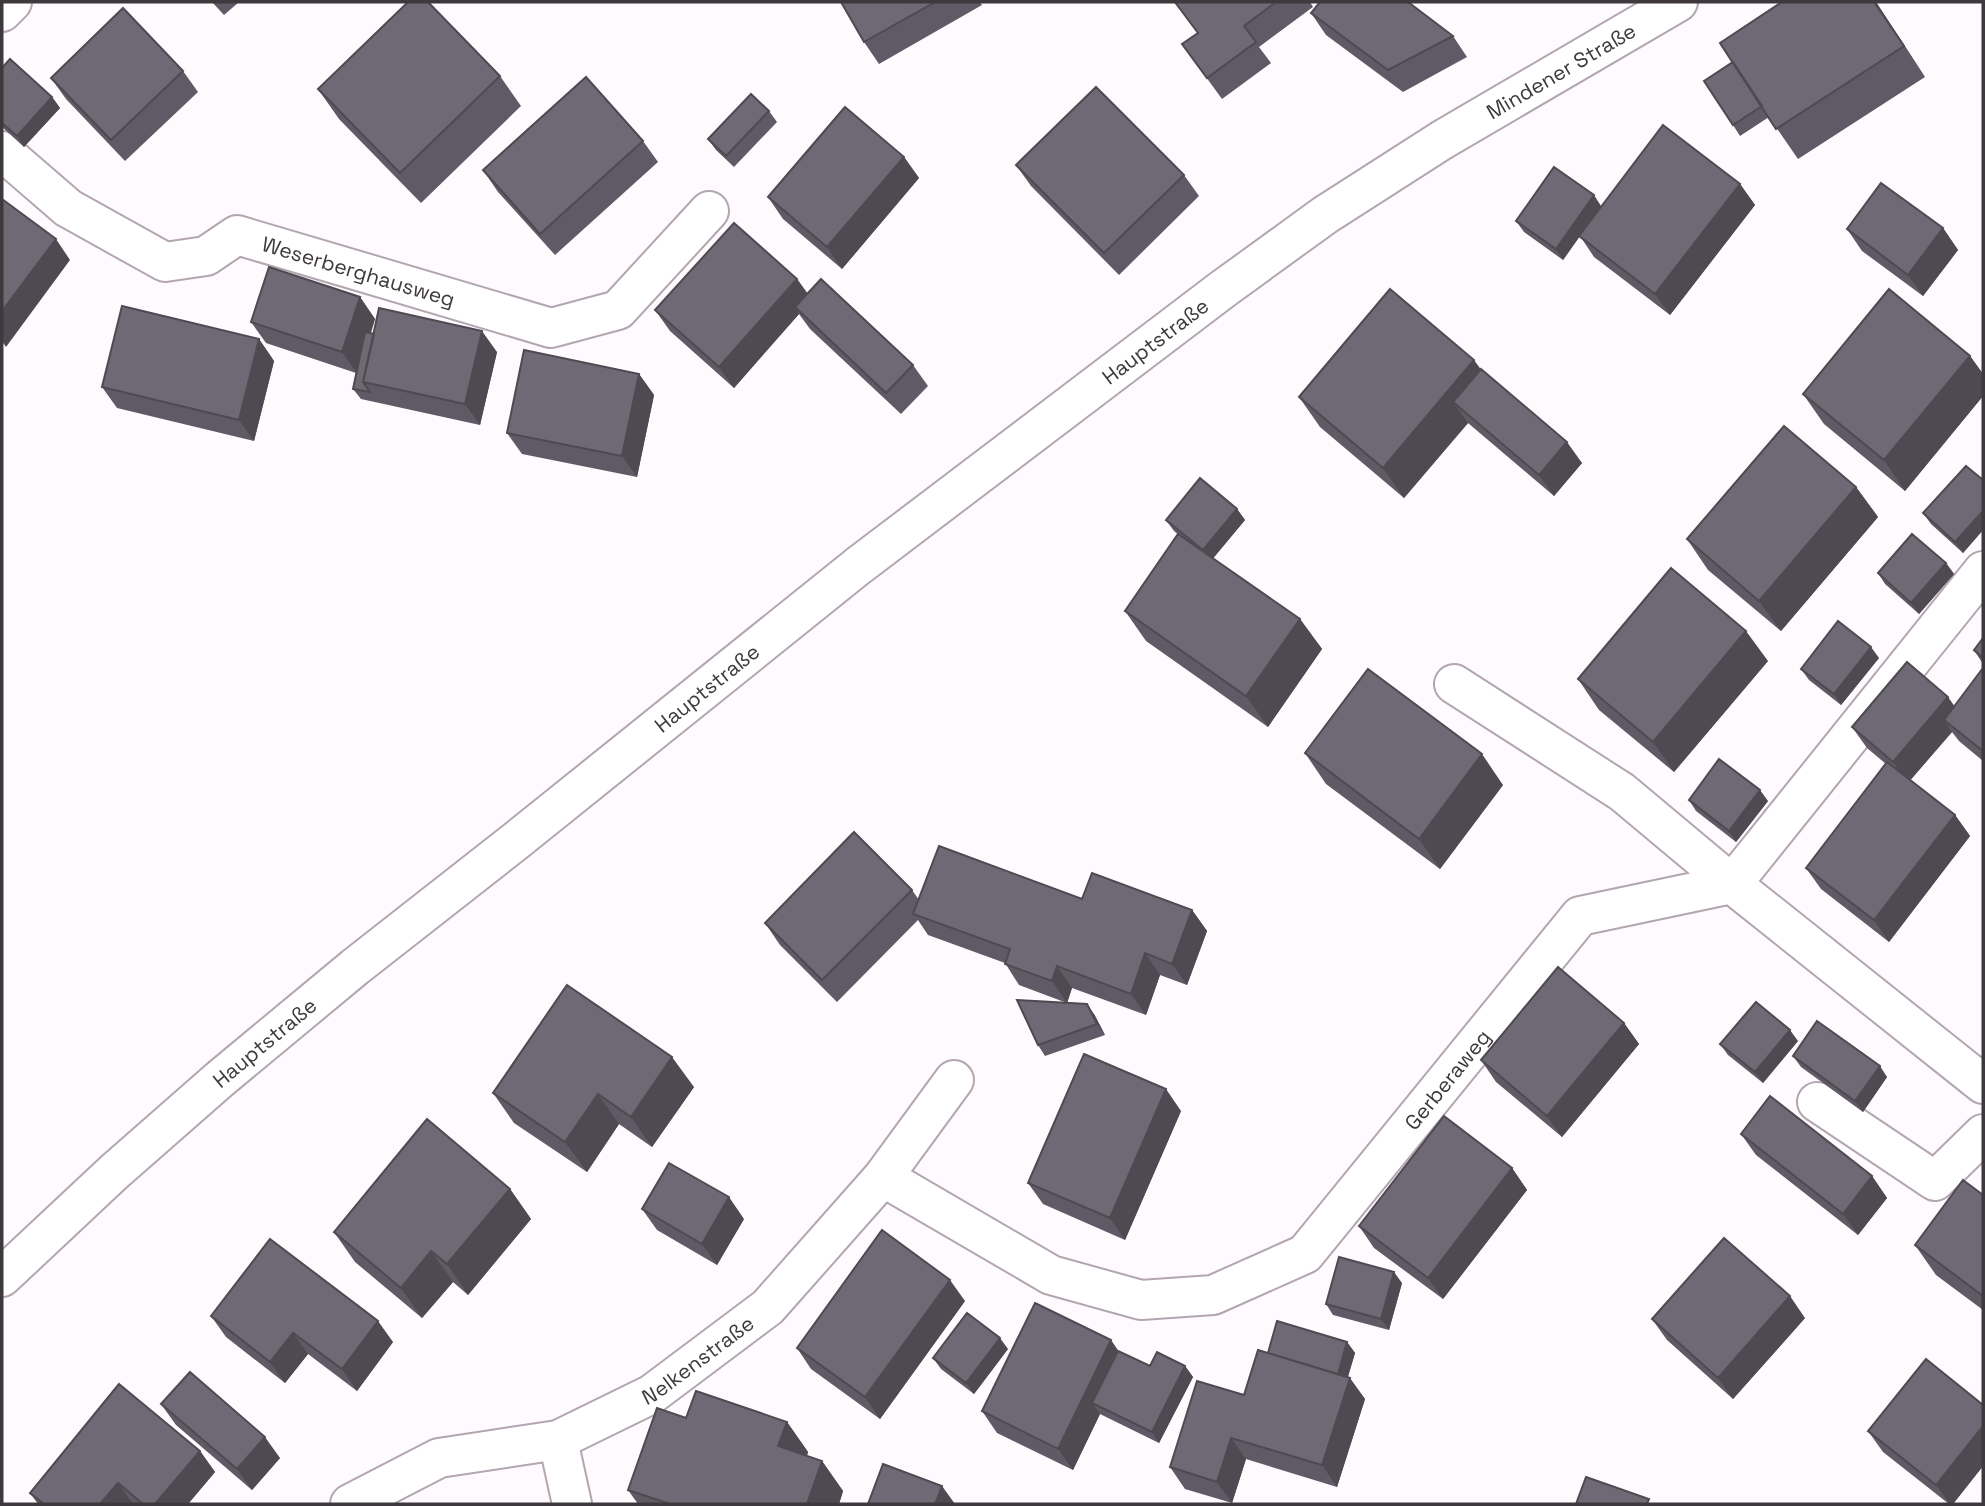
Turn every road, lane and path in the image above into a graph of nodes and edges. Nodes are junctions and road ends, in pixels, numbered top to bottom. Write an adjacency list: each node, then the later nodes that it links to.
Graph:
1 (12, 2): 3 (street)
2 (1678, 2): 4 (street, Mindener Straße)
3 (2, 12)
4 (1442, 139): 15 (street, Hauptstraße)
5 (2, 151): 6 (street, Weserberghausweg)
6 (709, 211)
7 (1983, 571): 9 (street)
8 (1454, 684): 9 (street)
9 (1732, 884): 11 (street); 14 (street, Gerberaweg)
10 (954, 1080): 14 (street, Nelkenstraße)
11 (1983, 1084)
12 (1817, 1102): 13 (street)
13 (1983, 1134)
14 (883, 1177): 16 (street, Nelkenstraße)
15 (2, 1277)
16 (558, 1440): 17 (street, Nelkenstraße); 18 (street)
17 (349, 1504)
18 (572, 1504)

